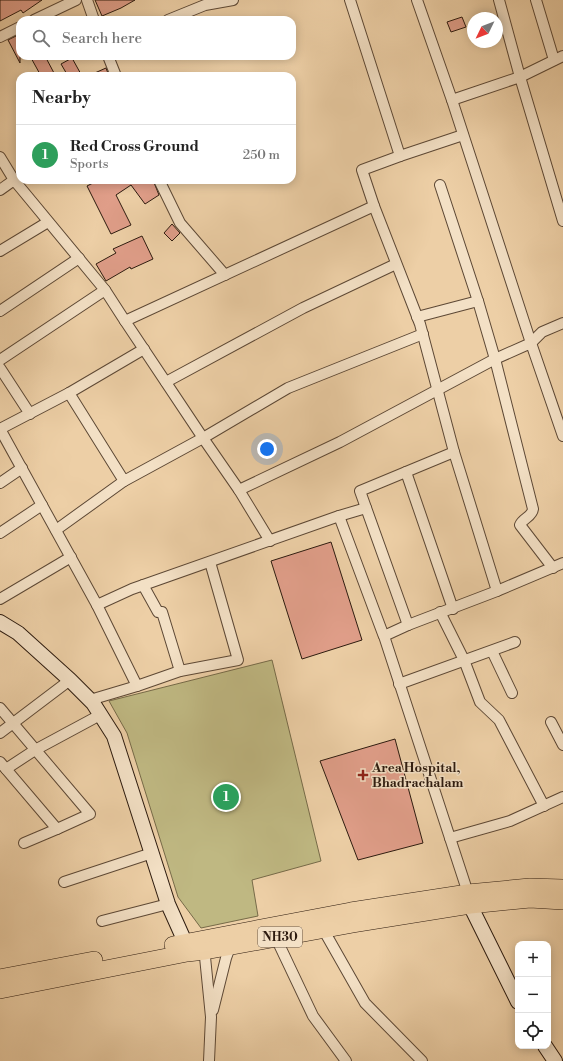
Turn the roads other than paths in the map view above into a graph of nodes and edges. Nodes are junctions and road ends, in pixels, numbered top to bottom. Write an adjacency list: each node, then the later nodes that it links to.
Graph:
1 (76, 0): 9 (street)
2 (87, 0): 10 (street)
3 (233, 0): 8 (street)
4 (350, 0): 20 (street)
5 (417, 0): 18 (street)
6 (498, 0): 17 (street)
7 (536, 0): 14 (street)
8 (200, 3): 11 (street)
9 (42, 16)
10 (93, 16)
11 (176, 16)
12 (16, 29): 13 (street)
13 (0, 37)
14 (558, 58): 17 (street)
15 (110, 60): 16 (street)
16 (114, 72)
17 (520, 77): 18 (street); 29 (street)
18 (452, 100): 19 (street)
19 (463, 135): 20 (street); 42 (street)
20 (400, 156): 28 (street)
21 (0, 157): 22 (street)
22 (14, 180): 23 (street); 27 (street)
23 (16, 182)
24 (17, 184): 30 (street)
25 (161, 184): 34 (street)
26 (440, 185): 36 (street)
27 (0, 190)
28 (374, 206): 33 (street); 34 (street)
29 (563, 221)
30 (48, 222): 31 (street); 32 (street)
31 (0, 251)
32 (78, 258): 35 (street); 37 (street)
33 (396, 264): 38 (street); 47 (street)
34 (225, 275): 39 (street)
35 (105, 290): 39 (street); 45 (street)
36 (478, 301): 38 (street); 44 (street)
37 (0, 311)
38 (417, 317): 41 (street)
39 (125, 320): 43 (street)
40 (563, 323): 42 (street)
41 (423, 334): 48 (street); 53 (street)
42 (531, 343): 44 (street); 52 (street)
43 (144, 349): 47 (street); 49 (street)
44 (495, 359): 48 (street); 68 (street)
45 (0, 360)
46 (0, 368): 50 (street)
47 (166, 382): 53 (street)
48 (437, 390): 54 (street); 59 (street)
49 (69, 394): 50 (street); 57 (street)
50 (30, 414): 51 (street)
51 (0, 429): 55 (street)
52 (563, 436)
53 (203, 438): 57 (street); 59 (street)
54 (454, 452): 56 (street); 70 (street)
55 (22, 468): 58 (street); 60 (street)
56 (406, 472): 61 (street); 73 (street)
57 (124, 481): 63 (street)
58 (0, 483)
59 (239, 490): 65 (street)
60 (42, 505): 63 (street); 64 (street)
61 (366, 508): 62 (street); 76 (street)
62 (339, 516): 65 (street); 77 (street)
63 (56, 530): 66 (street)
64 (0, 533)
65 (270, 541): 67 (street)
66 (71, 556): 71 (street); 72 (street)
67 (210, 562): 69 (street); 81 (street)
68 (559, 567): 70 (street)
69 (143, 585): 72 (street); 81 (street)
70 (497, 591): 73 (street)
71 (0, 599)
72 (97, 605): 84 (street)
73 (453, 609): 74 (street)
74 (440, 612): 76 (street); 80 (street)
75 (0, 622): 82 (street)
76 (408, 625): 77 (street)
77 (384, 636): 83 (street)
78 (515, 642): 79 (street)
79 (492, 651): 80 (street); 85 (street)
80 (464, 660): 83 (street); 96 (street)
81 (180, 671): 84 (street)
82 (70, 680): 86 (street); 90 (street)
83 (399, 684): 98 (street)
84 (137, 686): 86 (street)
85 (512, 693)
86 (90, 700): 88 (street)
87 (0, 708): 90 (street)
88 (100, 715): 93 (street); 100 (street)
89 (551, 722): 92 (street)
90 (13, 723): 91 (street); 93 (street)
91 (0, 733)
92 (563, 746)
93 (35, 750): 94 (street); 97 (street)
94 (3, 766): 97 (street)
95 (563, 796): 96 (street)
96 (544, 806): 98 (street)
97 (57, 829): 99 (street)
98 (450, 838): 103 (street)
99 (24, 843)
100 (152, 853): 101 (street); 104 (street)
101 (64, 882)
102 (562, 898): 103 (highway, NH30)
103 (469, 899): 106 (highway, NH30); 108 (highway, NH30); 113 (street)
104 (168, 904): 105 (street); 110 (street)
105 (102, 921)
106 (323, 929): 107 (highway, NH30); 118 (street)
107 (276, 938): 108 (highway, NH30); 117 (street)
108 (229, 941): 109 (highway, NH30); 114 (street)
109 (204, 945): 110 (highway, NH30); 114 (street)
110 (186, 948): 111 (highway, NH30); 112 (highway, NH30)
111 (0, 978)
112 (0, 990)
113 (515, 996)
114 (212, 1017): 116 (street)
115 (547, 1049): 119 (street)
116 (209, 1061)
117 (346, 1061)
118 (422, 1061)
119 (555, 1061)

